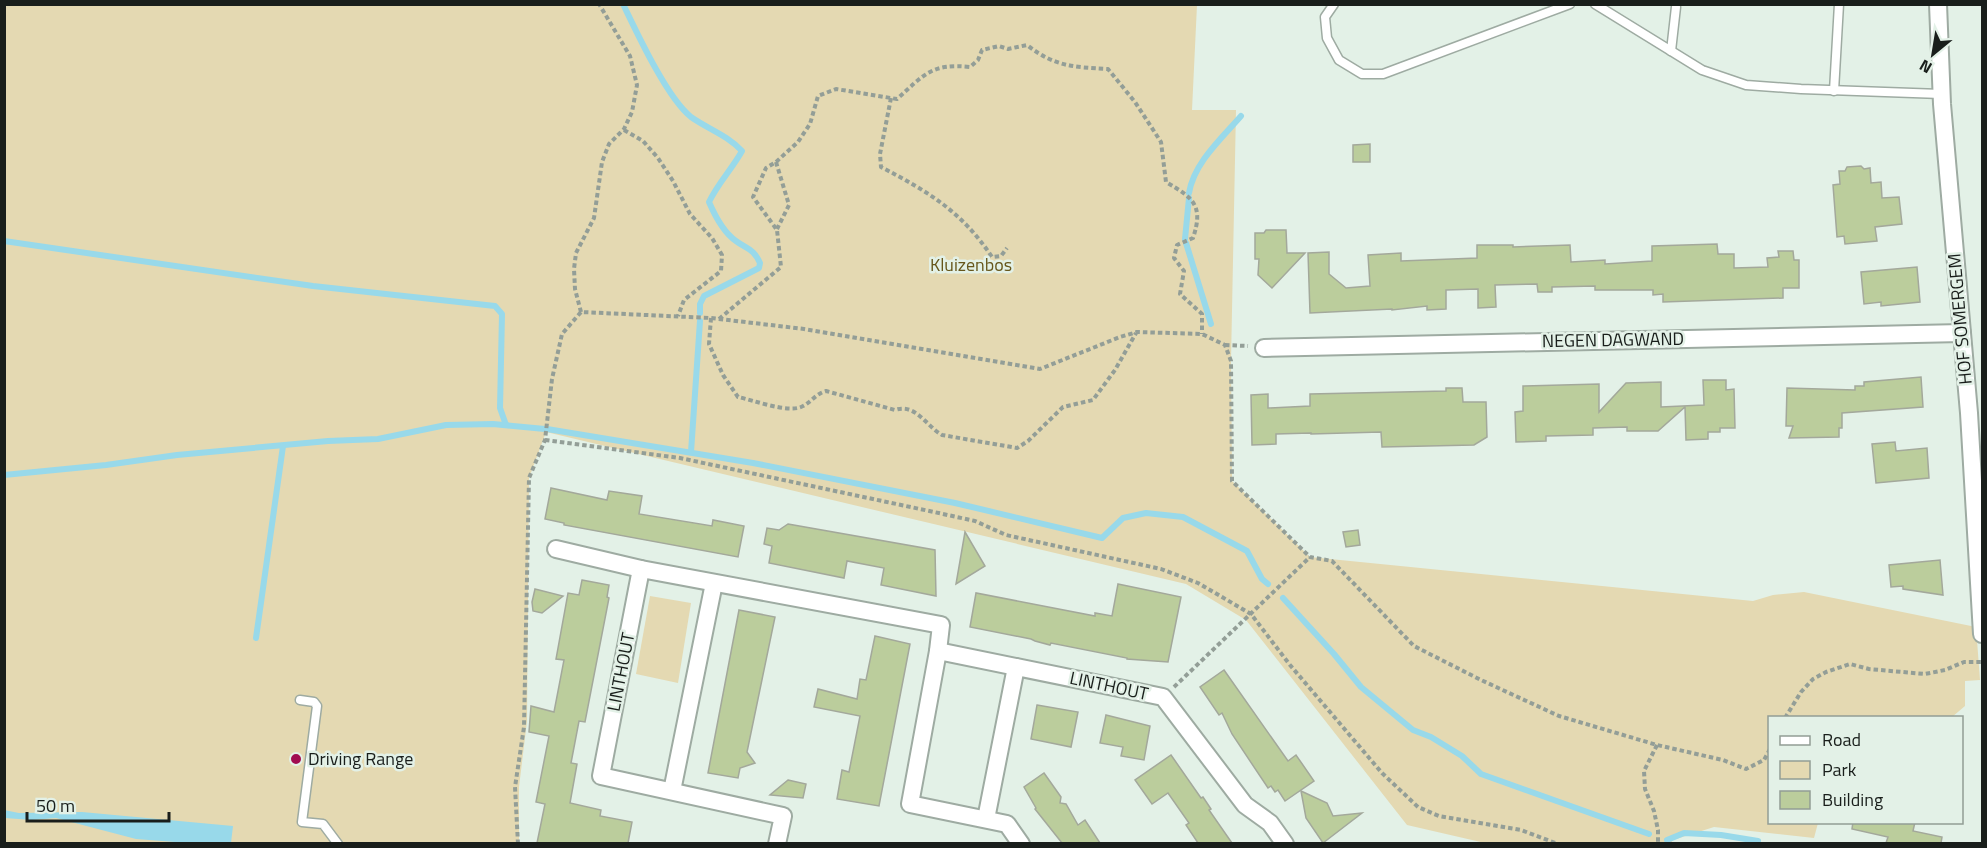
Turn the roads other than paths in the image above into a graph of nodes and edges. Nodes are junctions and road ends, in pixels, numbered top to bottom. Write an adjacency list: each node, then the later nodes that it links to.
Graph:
1 (1334, 4): 2 (lane)
2 (1570, 4)
3 (1595, 4): 8 (lane)
4 (1613, 4): 8 (lane)
5 (1839, 4): 10 (lane)
6 (1938, 4): 11 (street, HOF SOMERGEM)
7 (1676, 6): 9 (lane)
8 (1612, 15): 9 (lane)
9 (1671, 51): 10 (lane)
10 (1834, 91): 11 (lane)
11 (1941, 94): 12 (street, HOF SOMERGEM)
12 (1962, 333): 13 (street, NEGEN DAGWAND); 17 (street, HOF SOMERGEM)
13 (1264, 348)
14 (556, 549): 15 (street)
15 (641, 569): 16 (street); 21 (street, LINTHOUT)
16 (714, 583): 18 (street); 21 (street)
17 (1983, 634)
18 (938, 651): 19 (street, LINTHOUT); 22 (street)
19 (1016, 667): 22 (street); 26 (street, LINTHOUT)
20 (300, 700): 23 (lane)
21 (672, 791): 24 (street, LINTHOUT)
22 (986, 819): 25 (street)
23 (338, 843)
24 (777, 843)
25 (1022, 843)
26 (1285, 843)

